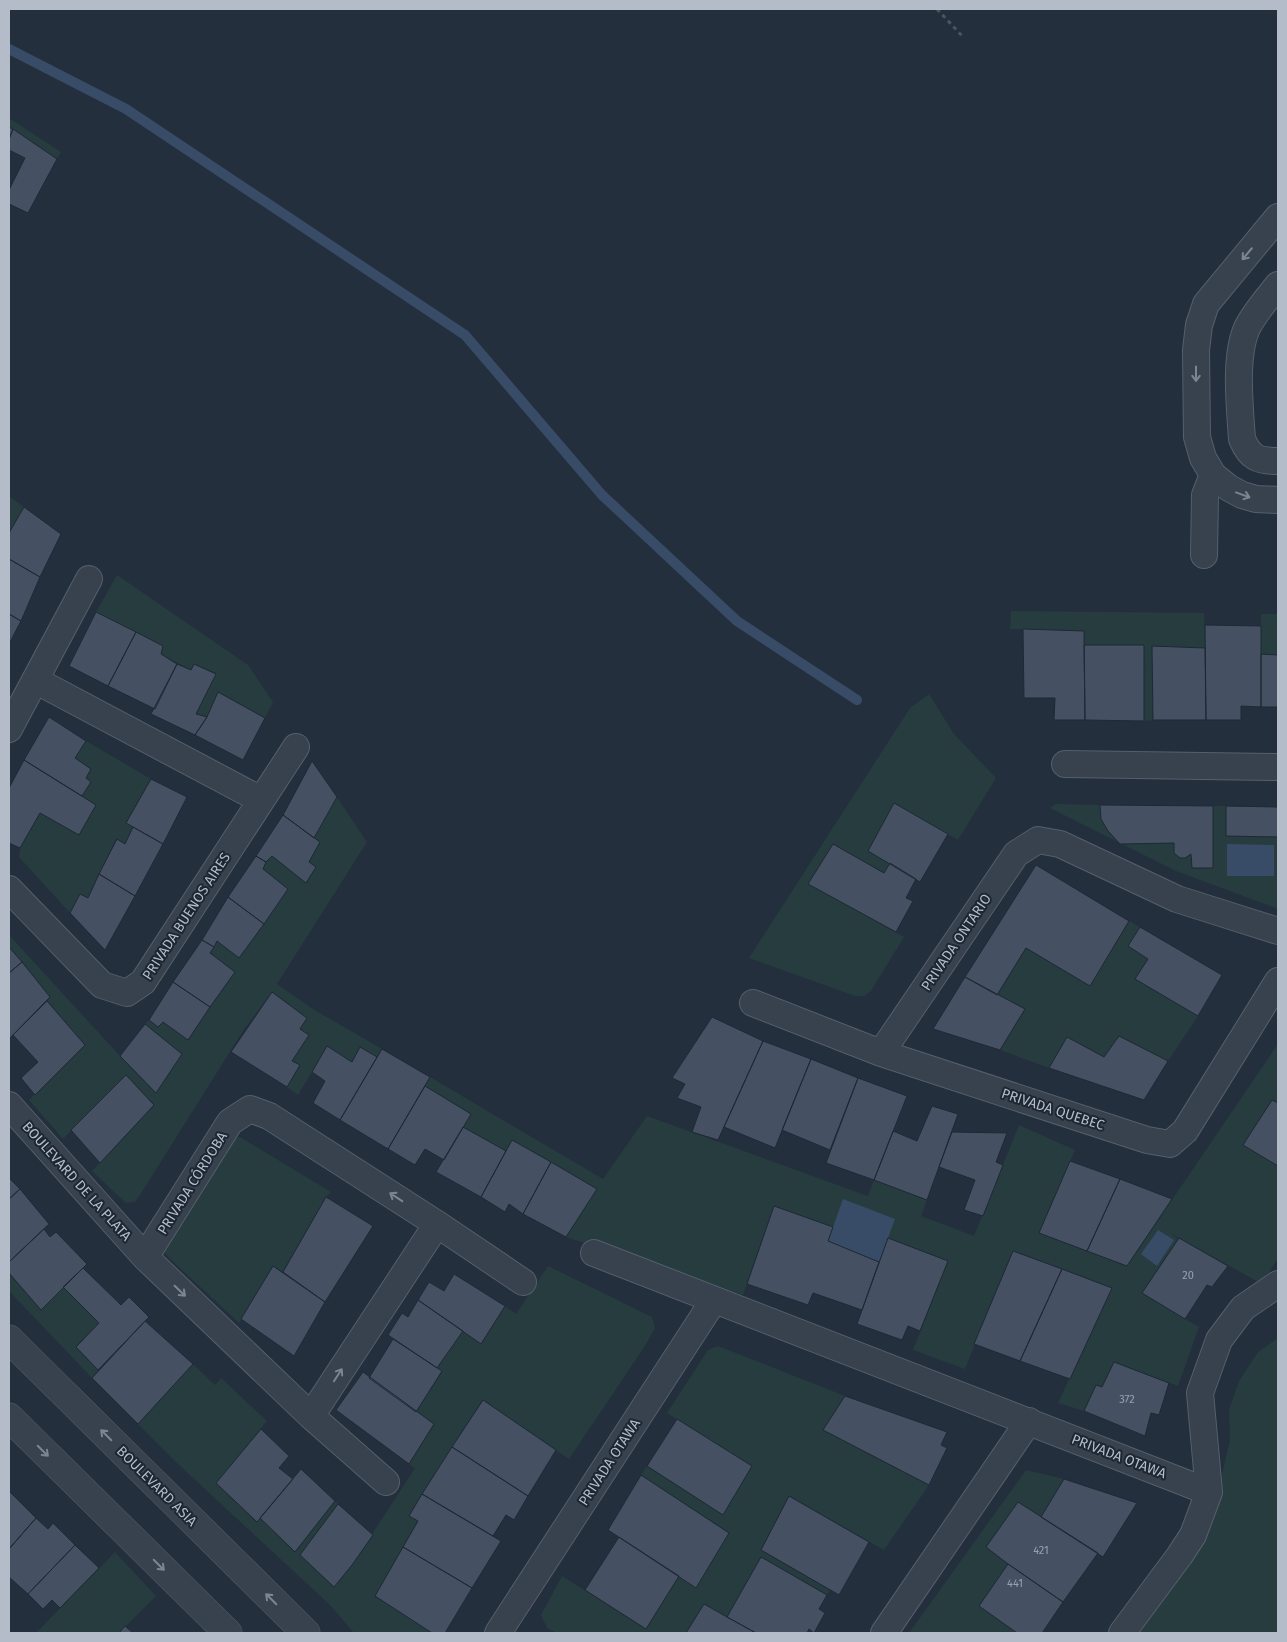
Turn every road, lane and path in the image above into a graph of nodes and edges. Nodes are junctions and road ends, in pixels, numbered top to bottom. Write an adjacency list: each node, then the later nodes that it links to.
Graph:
1 (937, 9): 2 (path)
2 (964, 38)
3 (1278, 217): 6 (street, one-way to 6)
4 (1278, 285): 5 (street)
5 (1278, 461)
6 (1214, 476): 7 (street, one-way to 7); 8 (street)
7 (1278, 500)
8 (1204, 555)
9 (90, 579): 10 (street)
10 (35, 680): 11 (street); 15 (street)
11 (9, 729)
12 (296, 747): 15 (street, PRIVADA BUENOS AIRES)
13 (1065, 764): 14 (street)
14 (1278, 767)
15 (261, 800): 16 (street, PRIVADA BUENOS AIRES)
16 (9, 889)
17 (1278, 931): 20 (street, PRIVADA ONTARIO)
18 (1278, 981): 20 (street, PRIVADA QUEBEC)
19 (753, 1003): 20 (street, PRIVADA QUEBEC)
20 (880, 1053)
21 (9, 1105): 24 (street, BOULEVARD DE LA PLATA)
22 (437, 1224): 24 (street, PRIVADA CÓRDOBA, one-way to 24); 25 (street, PRIVADA CÓRDOBA); 29 (street, one-way to 22)
23 (594, 1253): 27 (street, PRIVADA OTAWA)
24 (145, 1257): 29 (street, one-way to 29)
25 (523, 1282)
26 (1278, 1284): 33 (street)
27 (714, 1300): 31 (street, PRIVADA OTAWA); 34 (street, PRIVADA OTAWA)
28 (9, 1338): 36 (street, BOULEVARD ASIA, one-way to 28)
29 (311, 1416): 32 (street)
30 (9, 1417): 35 (street, one-way to 35)
31 (1029, 1421): 33 (street, PRIVADA OTAWA); 37 (street)
32 (386, 1482)
33 (1209, 1492): 38 (street)
34 (505, 1631)
35 (228, 1633)
36 (306, 1633)
37 (884, 1633)
38 (1122, 1633)

